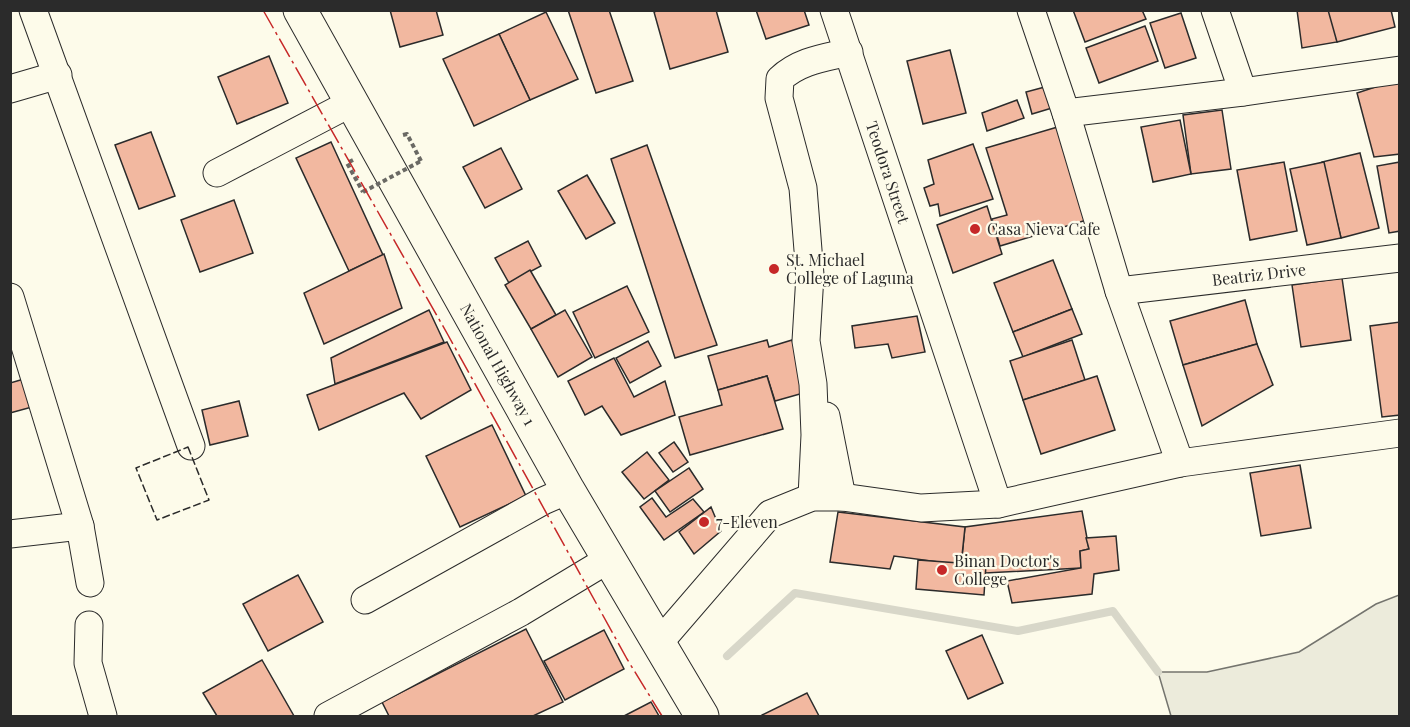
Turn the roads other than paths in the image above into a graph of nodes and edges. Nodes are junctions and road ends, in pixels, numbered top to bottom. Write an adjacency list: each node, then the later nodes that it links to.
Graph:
1 (33, 10): 8 (street)
2 (300, 10): 11 (highway, National Highway 1)
3 (834, 10): 6 (street, Teodora Street)
4 (1031, 10): 12 (street)
5 (1215, 10): 10 (street)
6 (849, 52): 22 (street); 24 (street, Teodora Street)
7 (1400, 70): 10 (street)
8 (58, 75): 9 (street); 19 (street)
9 (10, 89)
10 (1243, 92): 12 (street)
11 (351, 103): 13 (street); 21 (highway, National Highway 1)
12 (1066, 113): 15 (street)
13 (218, 173)
14 (1400, 258): 15 (street, Beatriz Drive)
15 (1119, 291): 20 (street)
16 (10, 297): 25 (street)
17 (823, 403): 23 (street)
18 (1400, 433): 20 (street)
19 (191, 446)
20 (1180, 463): 24 (street)
21 (568, 490): 27 (highway, National Highway 1); 29 (street)
22 (812, 497): 23 (street); 31 (street)
23 (842, 497): 24 (street)
24 (998, 504)
25 (80, 526): 26 (street); 28 (street)
26 (10, 534)
27 (609, 559): 31 (highway, National Highway 1); 33 (street)
28 (90, 583)
29 (365, 600)
30 (89, 625): 32 (street)
31 (658, 644): 34 (highway, National Highway 1)
32 (103, 717)
33 (328, 717)
34 (702, 717)

